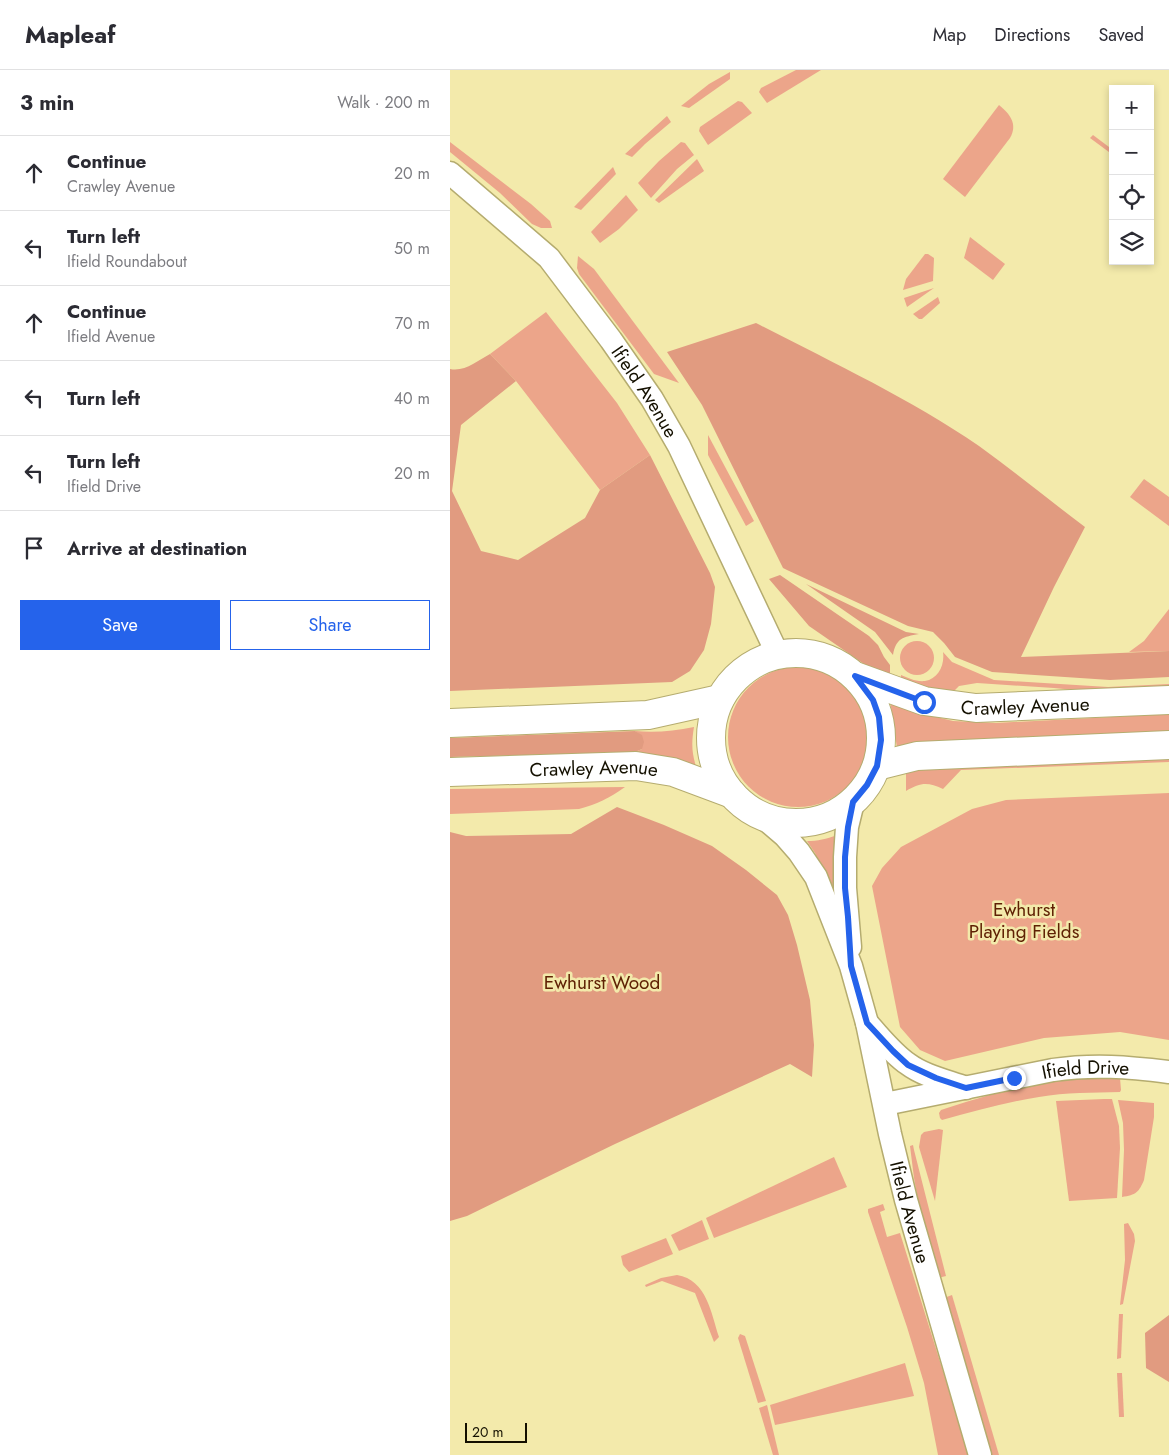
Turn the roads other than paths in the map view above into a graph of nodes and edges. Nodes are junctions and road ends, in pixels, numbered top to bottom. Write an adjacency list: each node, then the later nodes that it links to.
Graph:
1 (450, 173): 2 (street, Ifield Avenue)
2 (778, 655): 3 (main road); 4 (main road)
3 (855, 676): 5 (main road, Crawley Avenue); 8 (main road)
4 (720, 698): 6 (main road); 10 (main road)
5 (1169, 700)
6 (450, 723)
7 (1169, 745): 8 (main road)
8 (877, 766): 11 (main road)
9 (450, 772): 10 (main road, Crawley Avenue)
10 (732, 794): 12 (main road)
11 (853, 802): 12 (main road); 13 (street, Ifield Avenue)
12 (764, 818): 13 (street, Ifield Avenue)
13 (851, 966): 14 (street, Ifield Avenue)
14 (867, 1023): 16 (street); 17 (street, Ifield Avenue)
15 (1169, 1072): 16 (street, Ifield Drive)
16 (966, 1088): 17 (street, Ifield Drive)
17 (884, 1104): 18 (street, Ifield Avenue)
18 (980, 1455)

